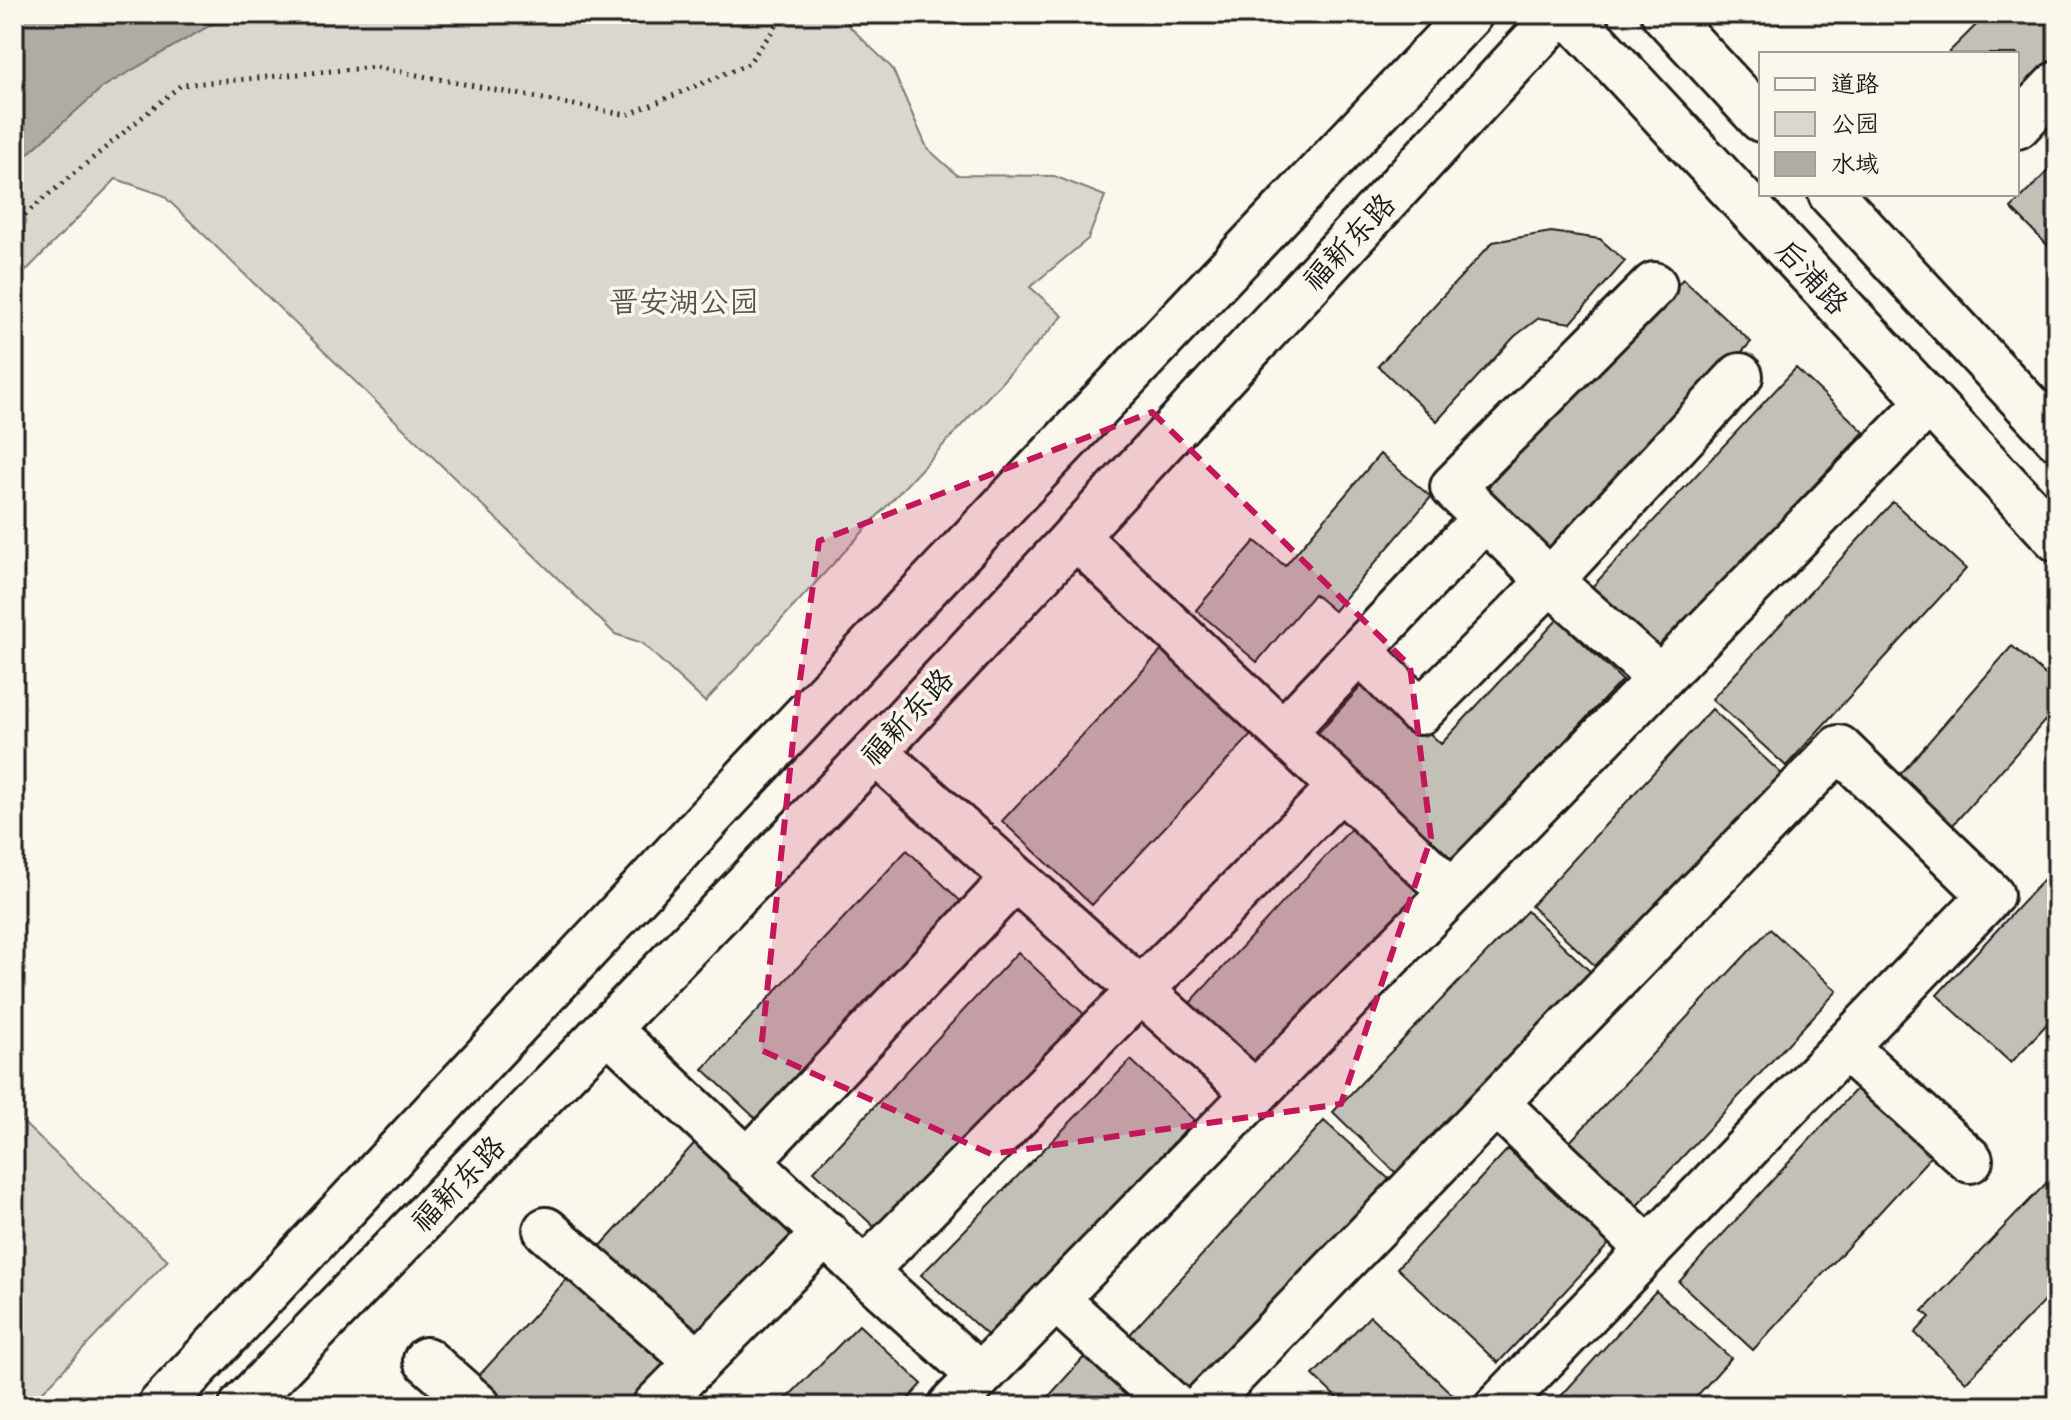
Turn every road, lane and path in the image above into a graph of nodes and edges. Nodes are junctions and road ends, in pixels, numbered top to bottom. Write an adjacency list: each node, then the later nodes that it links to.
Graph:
1 (785, 14): 10 (path)
2 (1470, 14): 41 (main road)
3 (1559, 14): 16 (main road, 福新东路)
4 (1569, 14): 13 (main road, 后浦路)
5 (1664, 14): 7 (main road)
6 (2057, 84): 8 (main road)
7 (1759, 117)
8 (2019, 124)
9 (1833, 196): 14 (main road)
10 (14, 227)
11 (1654, 285): 15 (main road)
12 (1740, 376): 18 (main road)
13 (1929, 402): 17 (main road, 后浦路); 20 (main road)
14 (2057, 437)
15 (1485, 518): 18 (main road); 19 (main road)
16 (1075, 536): 21 (main road); 22 (main road, 福新东路)
17 (2057, 539)
18 (1550, 581): 19 (main road); 20 (main road)
19 (1360, 651): 21 (main road)
20 (1659, 677): 25 (main road)
21 (1283, 732): 23 (main road)
22 (875, 752): 24 (main road); 27 (main road, 福新东路)
23 (1341, 787): 25 (main road); 26 (main road)
24 (1014, 879): 26 (main road); 32 (main road)
25 (1451, 891): 29 (main road)
26 (1139, 990): 29 (main road); 36 (main road)
27 (609, 1030): 32 (main road); 42 (main road, 福新东路)
28 (1845, 1047): 30 (main road); 31 (main road); 35 (main road)
29 (1255, 1093): 37 (main road)
30 (1496, 1103): 35 (main road); 46 (main road)
31 (1970, 1160)
32 (747, 1162): 34 (main road)
33 (546, 1230): 39 (main road)
34 (826, 1233): 36 (main road); 39 (main road)
35 (1649, 1250): 47 (main road)
36 (864, 1271): 40 (main road)
37 (1056, 1299): 40 (main road); 45 (main road)
38 (426, 1360): 43 (main road)
39 (698, 1362): 44 (main road)
40 (966, 1391)
41 (160, 1406)
42 (242, 1406)
43 (478, 1406)
44 (655, 1406)
45 (1173, 1406)
46 (1203, 1406)
47 (1498, 1406)

